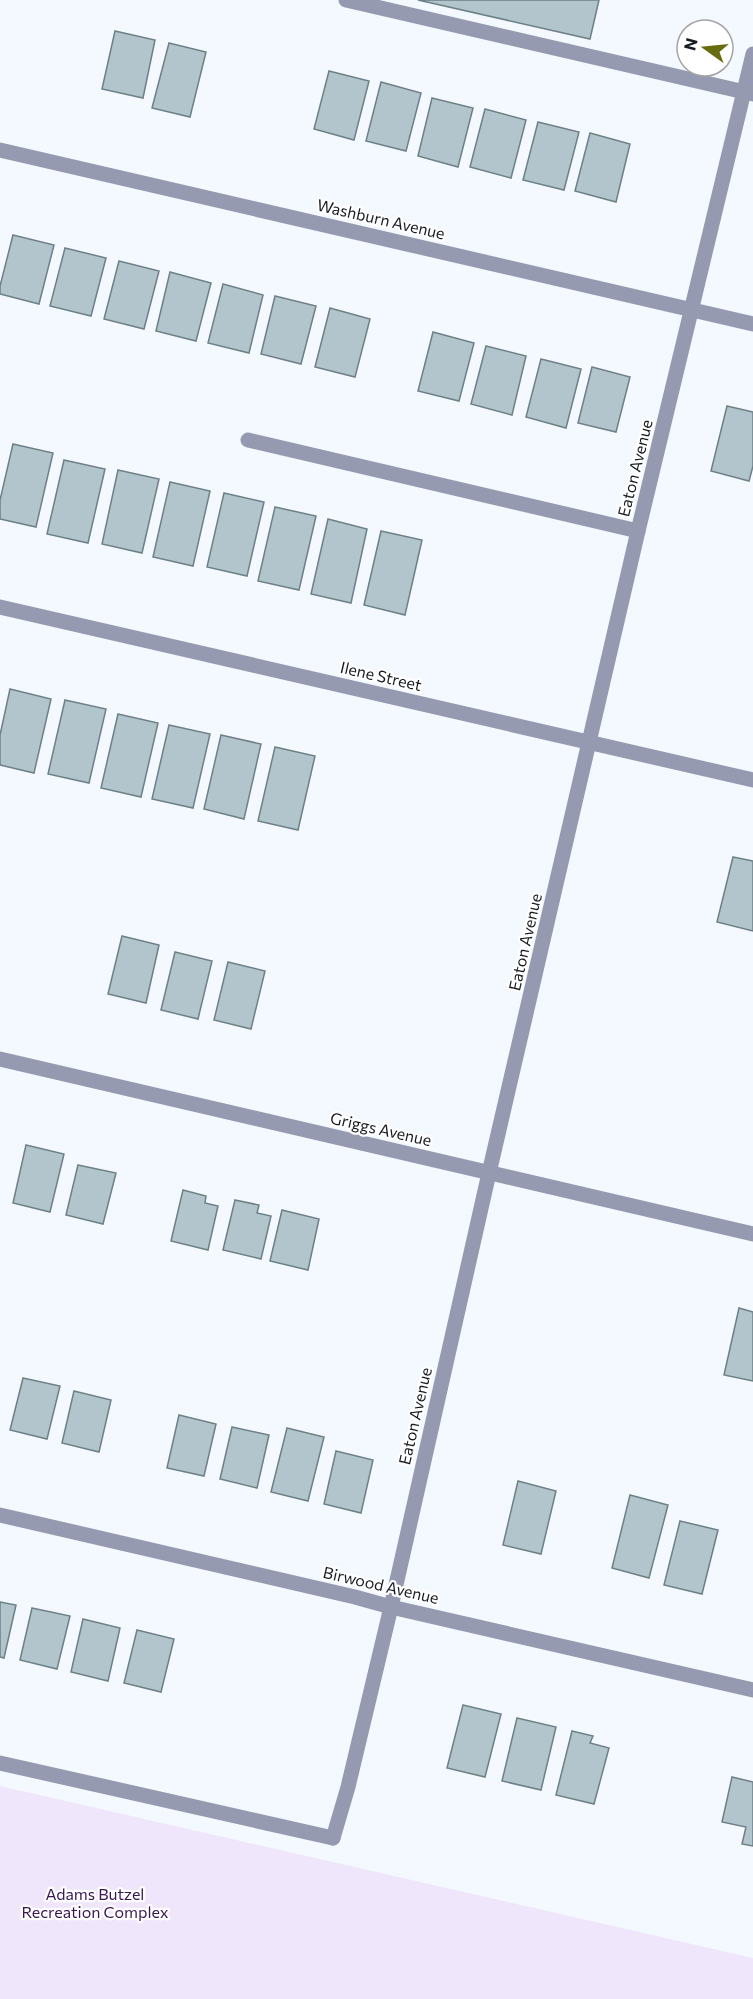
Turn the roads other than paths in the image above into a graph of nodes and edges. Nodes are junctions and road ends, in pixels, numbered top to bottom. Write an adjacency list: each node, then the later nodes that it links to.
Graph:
1 (346, 0): 3 (street)
2 (753, 54): 3 (street, Eaton Avenue)
3 (748, 93): 5 (street, Eaton Avenue)
4 (0, 150): 5 (street, Washburn Avenue)
5 (691, 310): 6 (street, Washburn Avenue); 8 (street, Eaton Avenue)
6 (753, 324)
7 (248, 440): 8 (street)
8 (638, 531): 10 (street, Eaton Avenue)
9 (0, 607): 10 (street, Ilene Street)
10 (590, 743): 11 (street, Ilene Street); 13 (street, Eaton Avenue)
11 (753, 780)
12 (0, 1059): 13 (street, Griggs Avenue)
13 (489, 1173): 14 (street, Griggs Avenue); 16 (street, Eaton Avenue)
14 (753, 1234)
15 (0, 1515): 16 (street, Birwood Avenue)
16 (391, 1607): 17 (street, Birwood Avenue); 18 (street, Eaton Avenue)
17 (753, 1690)
18 (0, 1763)

